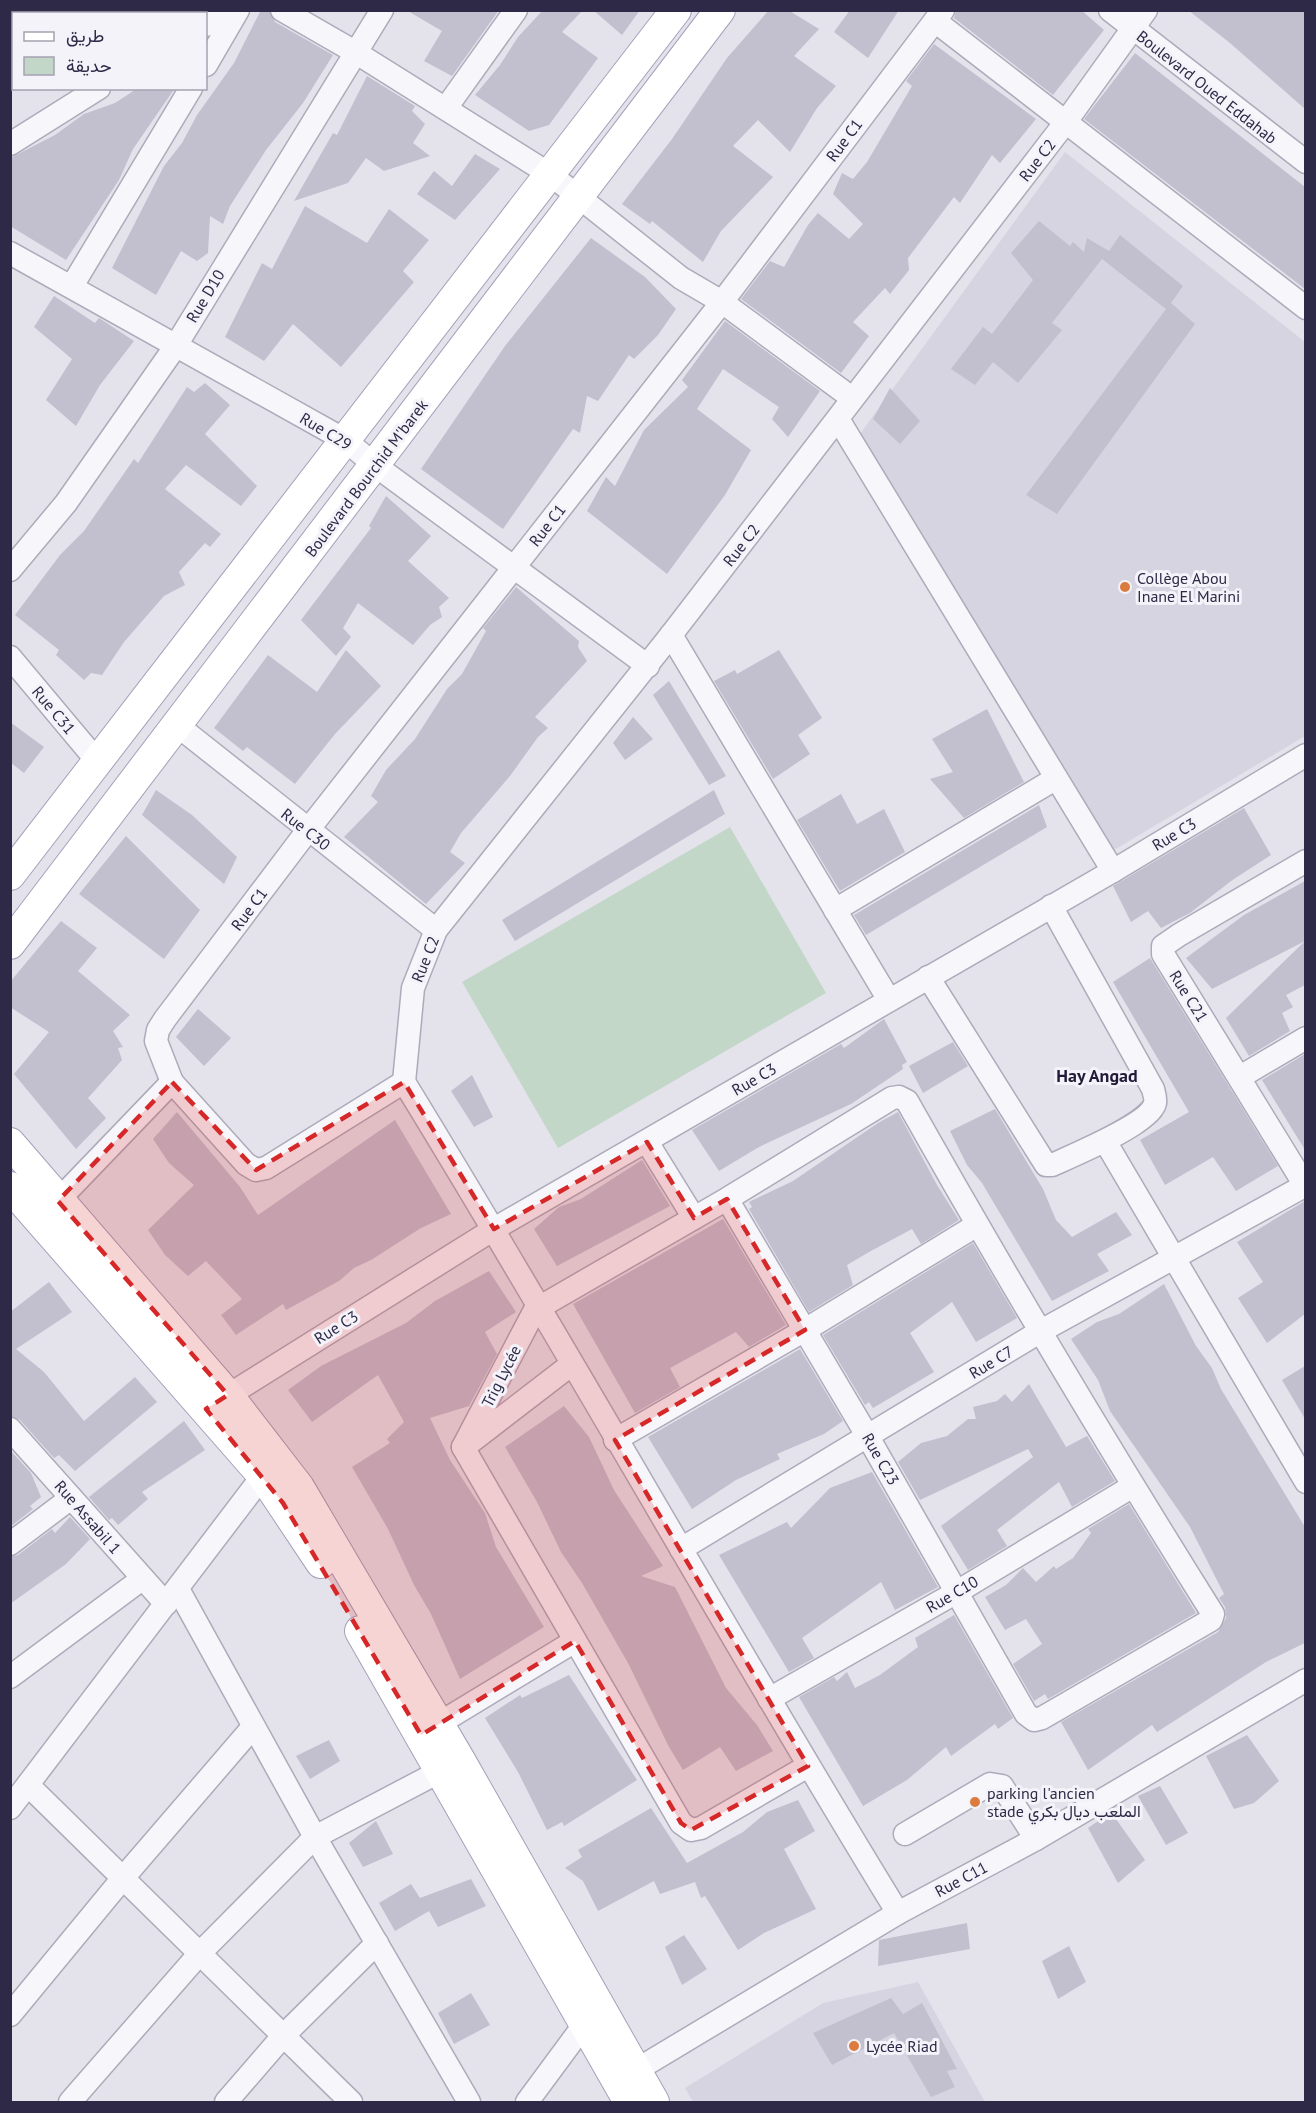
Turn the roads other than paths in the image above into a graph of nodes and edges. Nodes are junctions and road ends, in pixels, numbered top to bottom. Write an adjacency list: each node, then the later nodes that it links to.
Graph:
1 (225, 10): 11 (street)
2 (238, 10): 14 (street)
3 (282, 10): 13 (street)
4 (382, 10): 13 (street, Rue D10)
5 (516, 10): 18 (street)
6 (676, 10): 22 (main road)
7 (720, 10): 23 (main road, Boulevard Bourchid M'barek)
8 (1110, 10): 12 (street, Boulevard Oued Eddahab)
9 (1146, 10): 12 (street, Rue C2)
10 (939, 16): 19 (street); 26 (street, Rue C1)
11 (207, 24)
12 (1131, 28): 19 (street, Rue C2); 21 (street, Boulevard Oued Eddahab)
13 (355, 52): 18 (street); 28 (street, Rue D10)
14 (207, 63)
15 (89, 90): 17 (street)
16 (190, 90): 25 (street)
17 (69, 94): 20 (street)
18 (447, 108): 22 (street)
19 (1065, 123): 27 (street); 29 (street, Rue C2)
20 (10, 144)
21 (1305, 162)
22 (551, 175): 23 (street); 31 (main road)
23 (576, 196): 26 (street); 32 (main road, Boulevard Bourchid M'barek)
24 (10, 253): 25 (street, Rue C29)
25 (72, 286): 28 (street, Rue C29)
26 (722, 302): 29 (street); 33 (street, Rue C1)
27 (1305, 308)
28 (175, 346): 31 (street, Rue C29); 34 (street, Rue D10)
29 (852, 398): 30 (street, Rue C2)
30 (838, 419): 35 (street, Rue C2); 42 (street)
31 (345, 440): 32 (street, Rue C29); 39 (main road)
32 (376, 466): 33 (street, Rue C29); 38 (main road, Boulevard Bourchid M'barek)
33 (513, 567): 37 (street, Rue C29); 43 (street, Rue C1)
34 (10, 570)
35 (671, 635): 37 (street, Rue C2); 48 (street)
36 (10, 657): 39 (street, Rue C31)
37 (648, 666): 49 (street, Rue C2)
38 (178, 726): 41 (main road, Boulevard Bourchid M'barek); 43 (street, Rue C30)
39 (106, 751): 41 (main road); 46 (main road)
40 (1305, 755): 45 (street, Rue C3)
41 (148, 765): 50 (main road, Boulevard Bourchid M'barek)
42 (1055, 779): 45 (street); 48 (street)
43 (308, 830): 49 (street, Rue C30); 55 (street, Rue C1)
44 (1305, 861): 54 (street, Rue C21)
45 (1113, 871): 47 (street, Rue C3)
46 (10, 875)
47 (1051, 906): 51 (street, Rue C3); 57 (street)
48 (835, 910): 52 (street)
49 (436, 930): 56 (street, Rue C2)
50 (10, 944)
51 (928, 976): 52 (street, Rue C3); 57 (street)
52 (889, 1000): 58 (street, Rue C3)
53 (1305, 1038): 54 (street)
54 (1240, 1077): 61 (street, Rue C21)
55 (172, 1082): 56 (street); 63 (street)
56 (404, 1083): 66 (street)
57 (1105, 1141): 67 (street)
58 (647, 1142): 64 (street); 66 (street, Rue C3)
59 (10, 1143): 63 (main road)
60 (10, 1186): 63 (main road)
61 (1305, 1186): 67 (street, Rue C7)
62 (728, 1199): 64 (street); 65 (street); 69 (street, Rue C23)
63 (48, 1211): 72 (main road)
64 (694, 1218): 68 (street)
65 (976, 1225): 69 (street); 70 (street)
66 (494, 1229): 68 (street); 72 (street, Rue C3)
67 (1171, 1258): 70 (street, Rue C7); 78 (street)
68 (539, 1305): 71 (street); 76 (street, Trig Lycée)
69 (805, 1330): 74 (street, Rue C23); 75 (street)
70 (1041, 1331): 74 (street, Rue C7); 79 (street)
71 (572, 1364): 75 (street); 76 (street)
72 (217, 1402): 77 (main road)
73 (10, 1429): 80 (street, Rue Assabil 1)
74 (868, 1437): 82 (street, Rue C7); 84 (street, Rue C23)
75 (615, 1440): 82 (street)
76 (464, 1447): 86 (street)
77 (270, 1466): 85 (street); 91 (main road)
78 (1305, 1482)
79 (1132, 1486): 84 (street, Rue C10); 84 (street, Rue C23)
80 (71, 1498): 81 (street); 83 (street, Rue Assabil 1)
81 (10, 1544)
82 (681, 1549): 89 (street)
83 (142, 1579): 85 (street, Rue Assabil 1); 87 (street)
84 (957, 1592): 89 (street, Rue C10)
85 (172, 1596): 90 (street, Rue Assabil 1); 94 (street)
86 (575, 1641): 91 (street); 93 (street)
87 (10, 1677)
88 (1305, 1680): 98 (street, Rue C11)
89 (769, 1700): 93 (street)
90 (253, 1727): 97 (street, Rue Assabil 1); 99 (street)
91 (430, 1729): 92 (main road)
92 (451, 1766): 97 (street); 104 (main road)
93 (808, 1766): 100 (street)
94 (28, 1785): 95 (street); 99 (street)
95 (10, 1808)
96 (905, 1834): 98 (street)
97 (315, 1837): 101 (street, Rue Assabil 1); 102 (street)
98 (1036, 1839): 100 (street, Rue C11)
99 (123, 1878): 102 (street); 103 (street)
100 (898, 1913): 106 (street, Rue C11)
101 (376, 1943): 105 (street); 110 (street, Rue Assabil 1)
102 (201, 1952): 105 (street); 107 (street)
103 (10, 2015)
104 (591, 2015): 106 (main road); 111 (street)
105 (283, 2036): 108 (street); 109 (street)
106 (627, 2085): 112 (main road)
107 (70, 2103)
108 (226, 2103)
109 (351, 2103)
110 (470, 2103)
111 (527, 2103)
112 (654, 2103)

